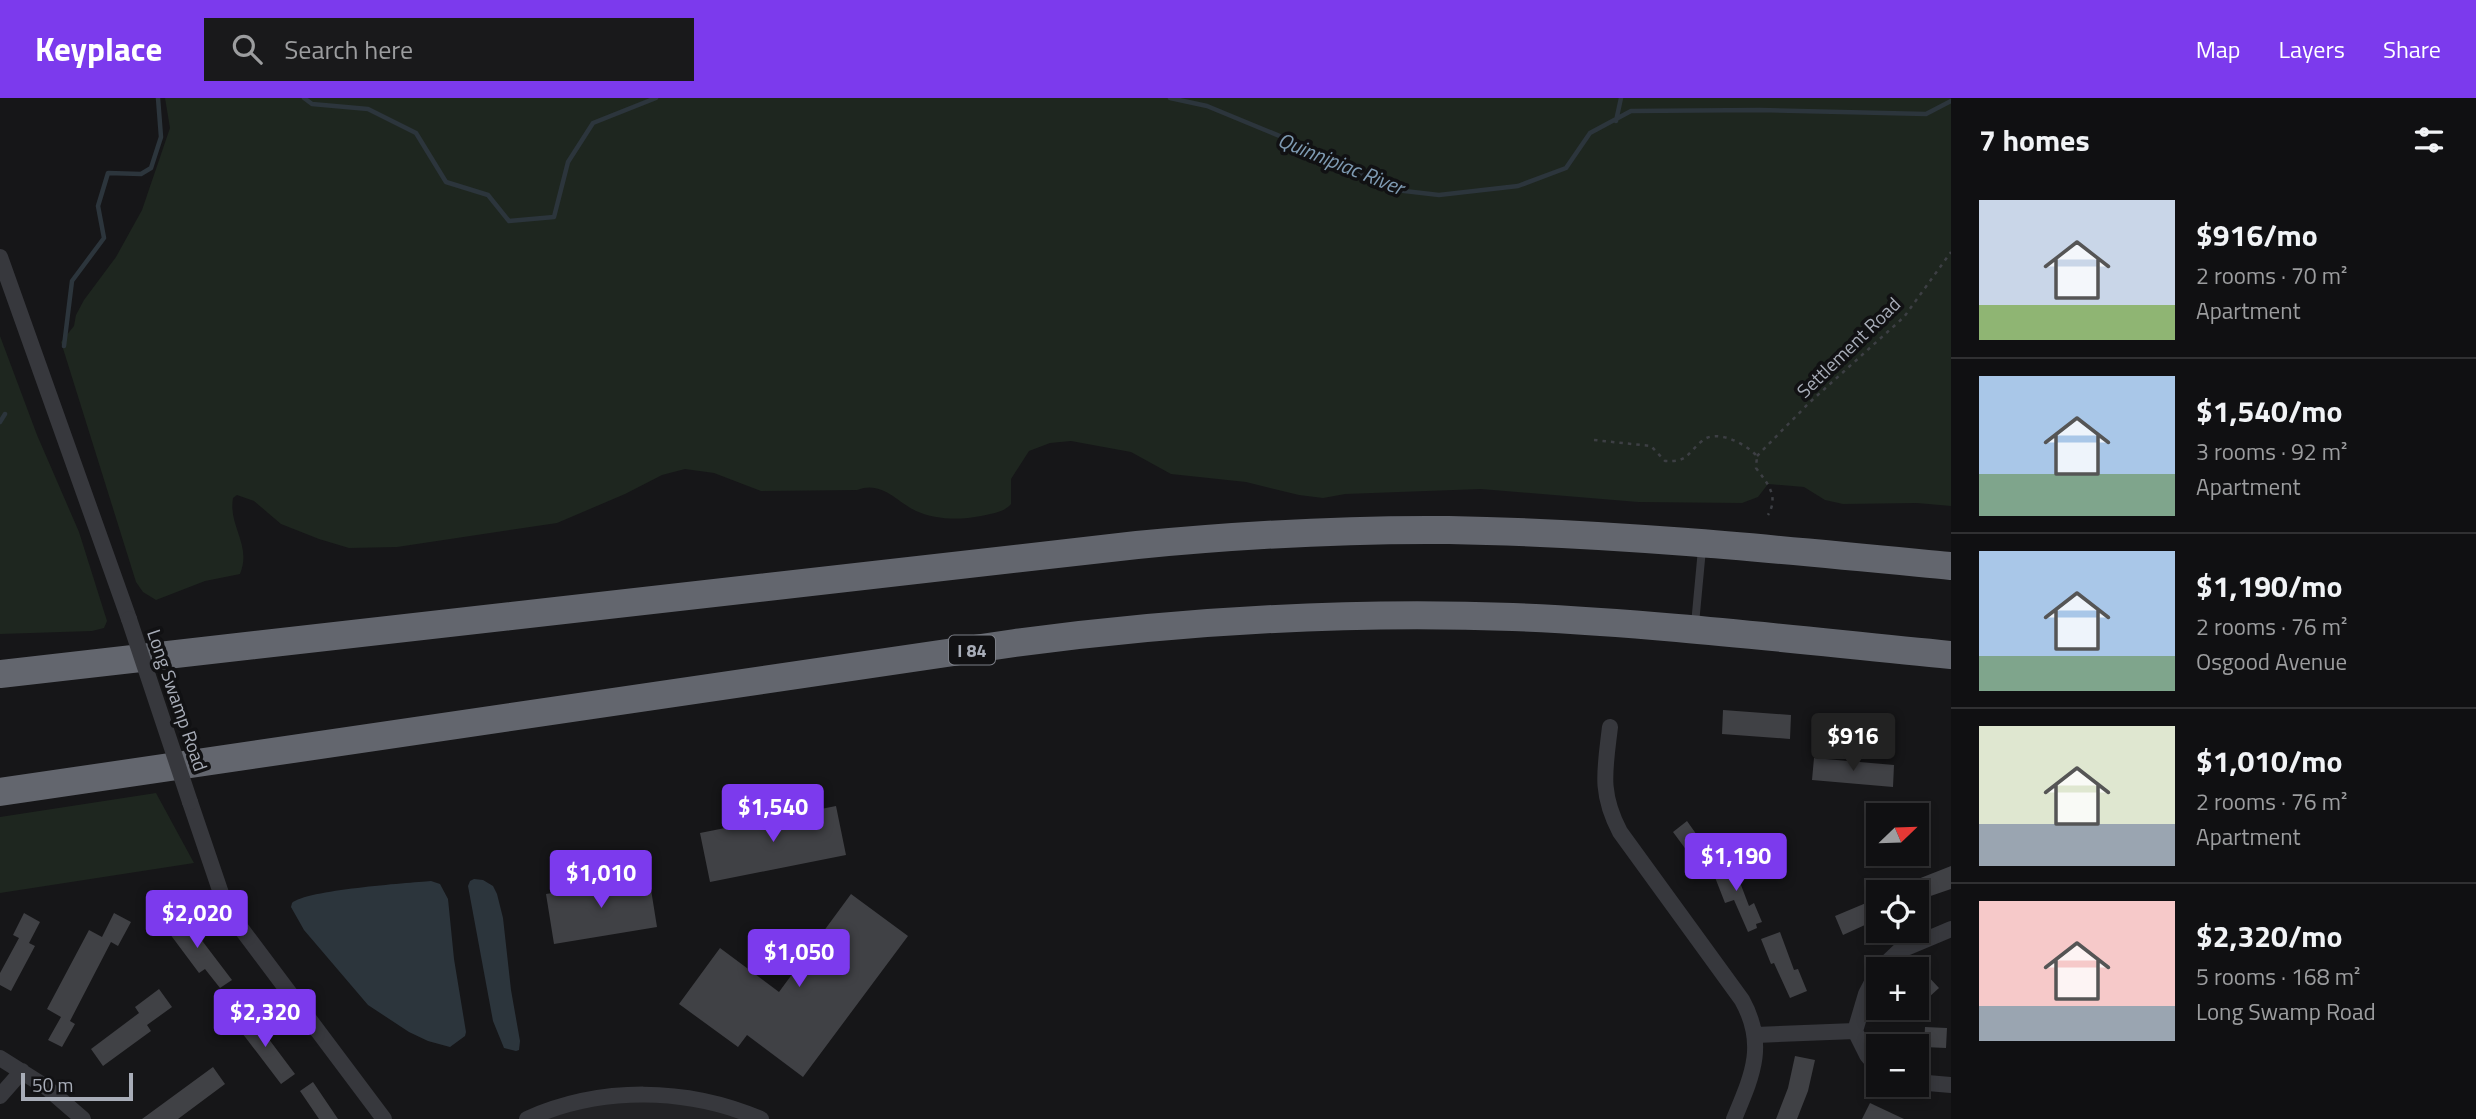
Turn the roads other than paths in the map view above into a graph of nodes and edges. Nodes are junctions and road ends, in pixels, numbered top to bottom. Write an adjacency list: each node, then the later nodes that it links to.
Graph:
1 (0, 257): 21 (street, Long Swamp Road, bridge)
2 (1702, 543): 3 (highway); 4 (lane); 6 (highway)
3 (1951, 566)
4 (1694, 630): 5 (highway, I 84); 8 (highway, I 84)
5 (1951, 655)
6 (0, 674)
7 (1610, 727): 13 (street)
8 (0, 792)
9 (1951, 929): 10 (street)
10 (1892, 957)
11 (1866, 994): 12 (street)
12 (1854, 1031): 13 (street); 14 (street)
13 (1756, 1035): 24 (street)
14 (1866, 1053)
15 (0, 1058): 16 (street)
16 (22, 1071): 19 (street); 20 (street)
17 (1929, 1083): 18 (street)
18 (1951, 1085)
19 (0, 1096)
20 (83, 1119)
21 (384, 1119)
22 (527, 1119): 23 (street)
23 (761, 1119)
24 (1734, 1119)

